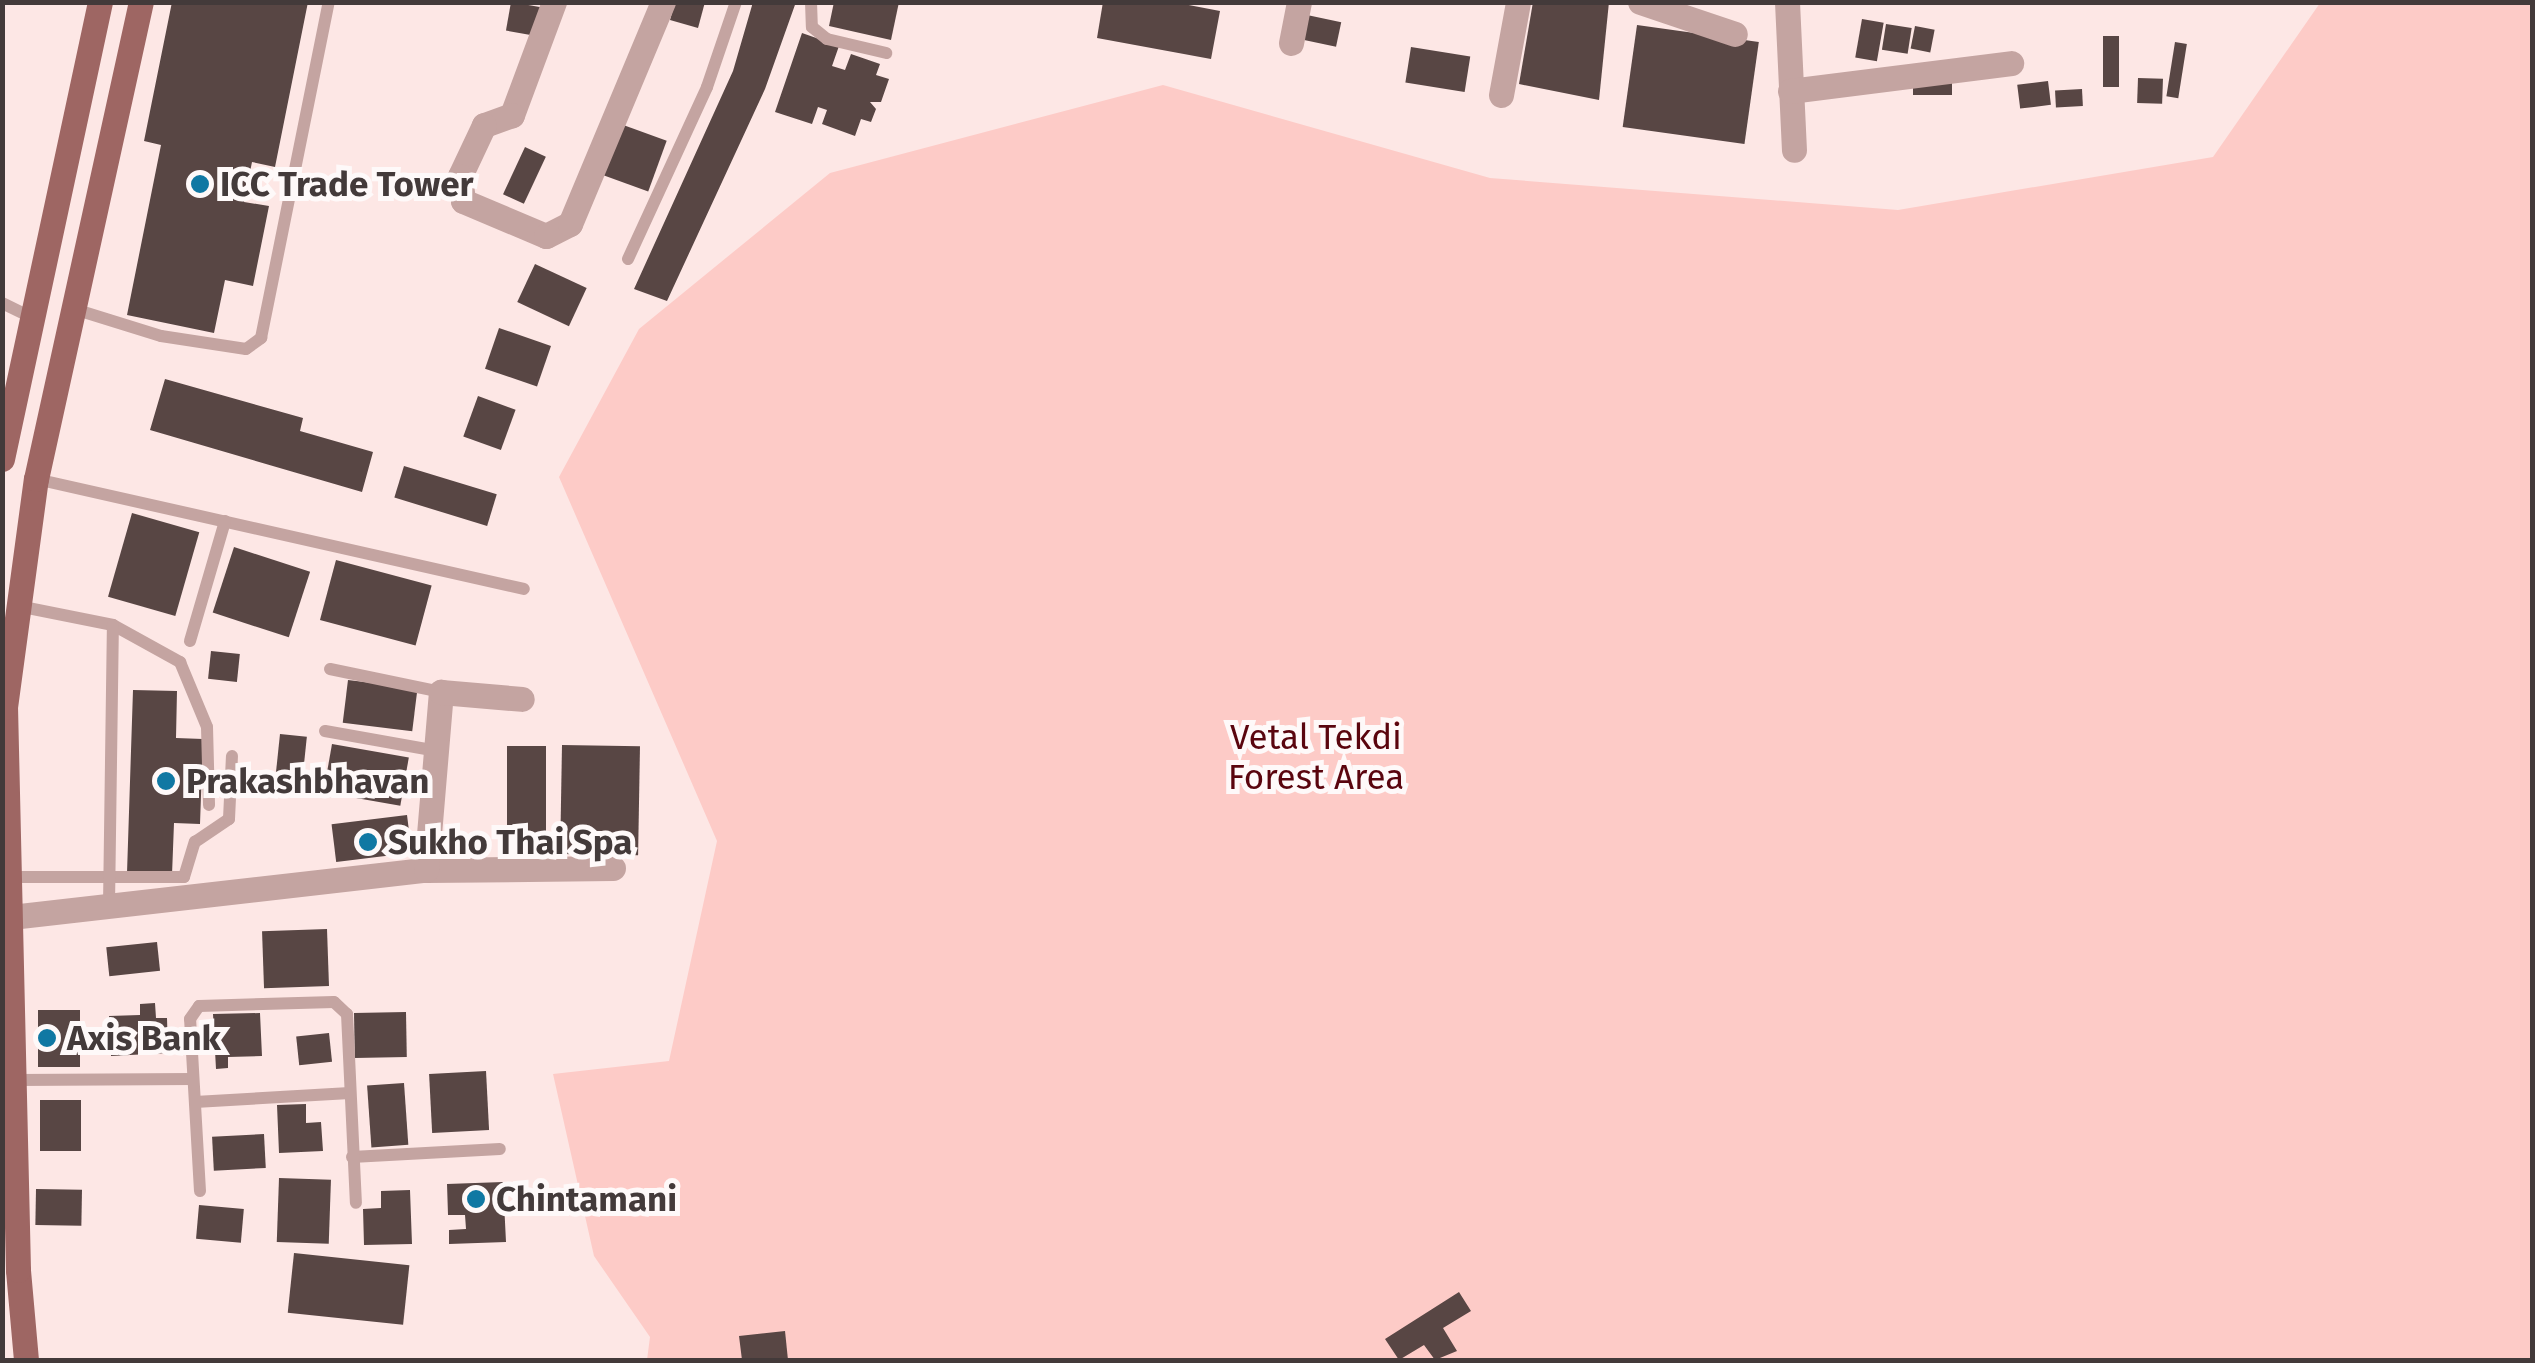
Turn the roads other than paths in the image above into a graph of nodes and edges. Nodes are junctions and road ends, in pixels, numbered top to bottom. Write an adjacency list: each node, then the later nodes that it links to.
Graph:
1 (100, 2): 22 (main road)
2 (142, 2): 21 (main road)
3 (328, 2): 21 (lane)
4 (554, 2): 5 (street)
5 (663, 2)
6 (736, 2): 19 (lane)
7 (811, 2): 14 (lane)
8 (1299, 2): 13 (street)
9 (1518, 2): 17 (street)
10 (1640, 2): 12 (street)
11 (1787, 2): 16 (street)
12 (1735, 34)
13 (1291, 43)
14 (886, 53)
15 (2011, 63): 16 (street)
16 (1790, 92): 18 (street)
17 (1501, 96)
18 (1794, 150)
19 (628, 259)
20 (2, 303): 22 (lane)
21 (74, 309): 24 (main road)
22 (33, 318): 23 (main road)
23 (2, 459)
24 (36, 479): 25 (lane); 27 (main road)
25 (226, 521): 26 (lane); 29 (lane)
26 (524, 588)
27 (15, 606): 28 (lane); 39 (main road)
28 (113, 626): 36 (lane); 40 (lane)
29 (190, 641)
30 (330, 670): 31 (lane)
31 (441, 692): 32 (street); 34 (street)
32 (522, 699)
33 (325, 731): 34 (lane)
34 (437, 751): 38 (street)
35 (232, 756): 40 (lane)
36 (209, 806)
37 (613, 868): 38 (street)
38 (426, 870): 41 (street)
39 (10, 877): 40 (lane); 42 (main road)
40 (110, 877): 41 (lane)
41 (109, 906): 42 (street)
42 (12, 916): 43 (main road)
43 (16, 1080): 44 (lane); 51 (main road)
44 (193, 1080): 45 (lane); 46 (lane)
45 (350, 1093): 46 (lane); 48 (lane)
46 (195, 1102): 49 (lane)
47 (500, 1149): 48 (lane)
48 (352, 1157): 50 (lane)
49 (200, 1191)
50 (356, 1203)
51 (26, 1360)

